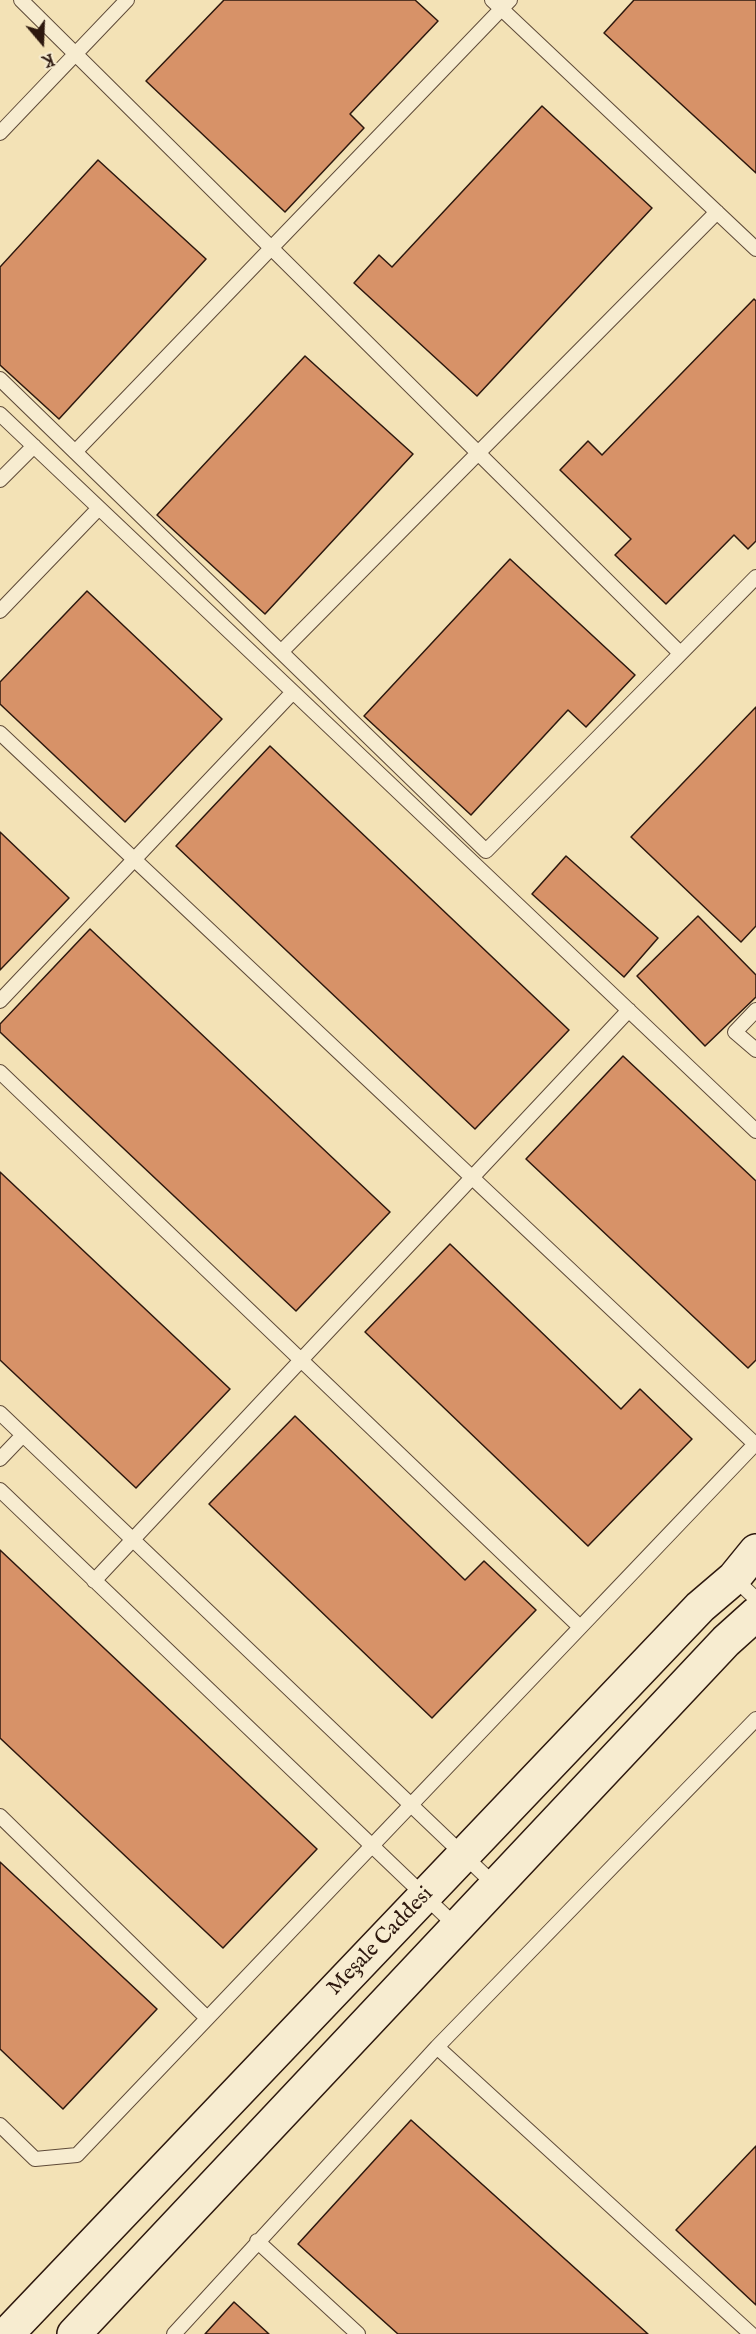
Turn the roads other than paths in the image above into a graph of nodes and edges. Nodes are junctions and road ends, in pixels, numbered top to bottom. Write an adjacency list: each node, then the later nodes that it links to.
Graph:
1 (21, 0): 4 (lane)
2 (127, 0): 4 (lane)
3 (501, 3): 6 (lane); 7 (lane)
4 (76, 54): 5 (lane); 7 (lane)
5 (0, 133)
6 (717, 212): 8 (lane); 13 (lane)
7 (272, 248): 12 (lane); 13 (lane)
8 (756, 249)
9 (0, 379): 12 (lane)
10 (0, 414): 11 (lane)
11 (34, 446): 14 (lane); 15 (lane)
12 (75, 452): 18 (lane)
13 (480, 454): 18 (lane); 19 (lane)
14 (0, 480)
15 (99, 508): 17 (lane); 20 (lane)
16 (756, 577): 19 (lane)
17 (0, 611)
18 (281, 652): 19 (lane)
19 (680, 653)
20 (293, 692): 22 (lane); 24 (lane)
21 (0, 733): 22 (lane)
22 (134, 860): 23 (lane); 29 (lane)
23 (0, 1001)
24 (629, 1010): 28 (lane); 29 (lane)
25 (756, 1010): 26 (lane)
26 (756, 1050)
27 (0, 1072): 30 (lane)
28 (756, 1131)
29 (472, 1177): 30 (lane); 33 (lane)
30 (301, 1360): 36 (lane); 41 (lane)
31 (0, 1413): 32 (lane)
32 (23, 1435): 34 (lane); 36 (lane)
33 (755, 1443): 41 (lane)
34 (0, 1459)
35 (0, 1490): 38 (lane)
36 (134, 1539): 38 (lane); 43 (lane)
37 (756, 1551): 39 (street, Meşale Caddesi)
38 (94, 1581): 45 (lane)
39 (745, 1588): 46 (street, Meşale Caddesi)
40 (756, 1614): 47 (street, Meşale Caddesi)
41 (580, 1627): 43 (lane)
42 (756, 1719): 51 (lane)
43 (411, 1805): 45 (lane); 46 (lane)
44 (0, 1816): 50 (lane)
45 (372, 1845): 48 (lane); 50 (lane)
46 (464, 1855): 47 (lane); 48 (street, Meşale Caddesi)
47 (496, 1886): 49 (street, Meşale Caddesi)
48 (424, 1896): 49 (lane); 54 (street, Meşale Caddesi)
49 (457, 1927): 55 (street, Meşale Caddesi)
50 (207, 2018): 52 (lane)
51 (437, 2047): 53 (lane); 58 (lane)
52 (0, 2125)
53 (257, 2241): 56 (lane); 57 (lane)
54 (7, 2334)
55 (74, 2334)
56 (174, 2334)
57 (358, 2334)
58 (751, 2334)

